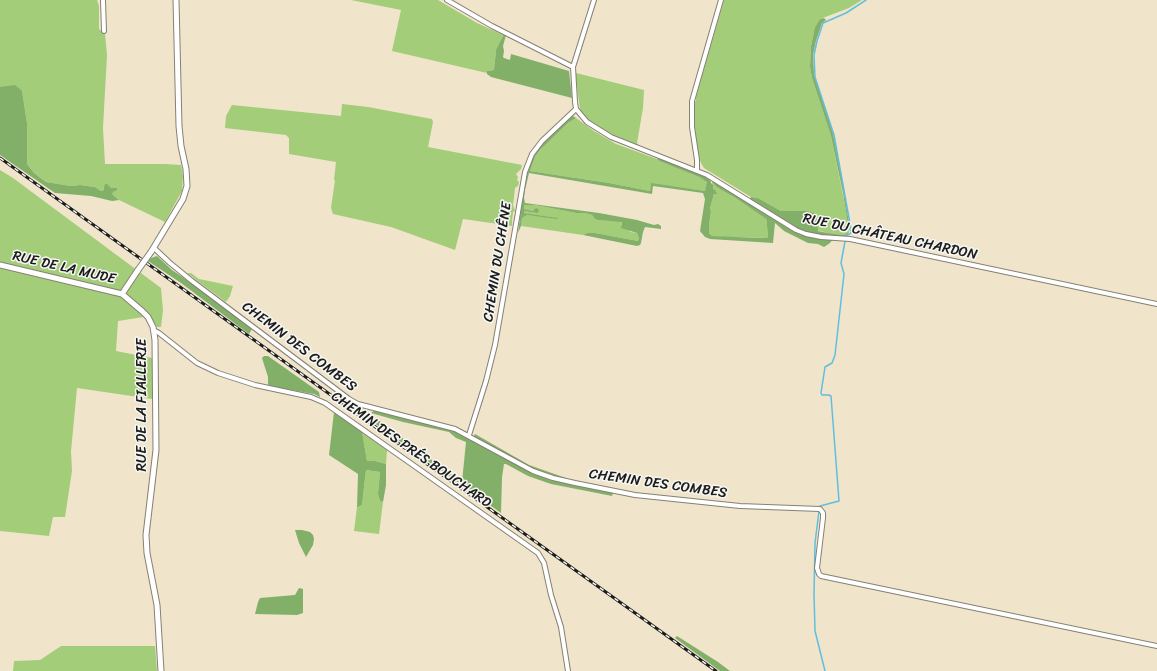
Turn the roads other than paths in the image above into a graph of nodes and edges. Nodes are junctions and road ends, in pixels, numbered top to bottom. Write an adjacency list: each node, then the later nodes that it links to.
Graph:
1 (103, 0): 6 (street)
2 (176, 0): 10 (street)
3 (447, 0): 7 (street)
4 (594, 0): 7 (street)
5 (721, 0): 9 (street)
6 (104, 31)
7 (573, 67): 8 (street)
8 (576, 109): 9 (street, RUE DU CHÂTEAU CHARDON); 15 (street, CHEMIN DU CHÊNE)
9 (697, 170): 13 (street, RUE DU CHÂTEAU CHARDON)
10 (152, 250): 12 (street, bridge); 15 (street, CHEMIN DES COMBES)
11 (0, 265): 12 (street, RUE DE LA MUDE)
12 (122, 294): 14 (street, RUE DE LA FIALLERIE)
13 (1157, 304)
14 (154, 331): 17 (street, RUE DE LA FIALLERIE); 18 (street, CHEMIN DES PRÉS BOUCHARD)
15 (469, 435): 16 (street, CHEMIN DES COMBES)
16 (1157, 646)
17 (161, 671)
18 (568, 671)

